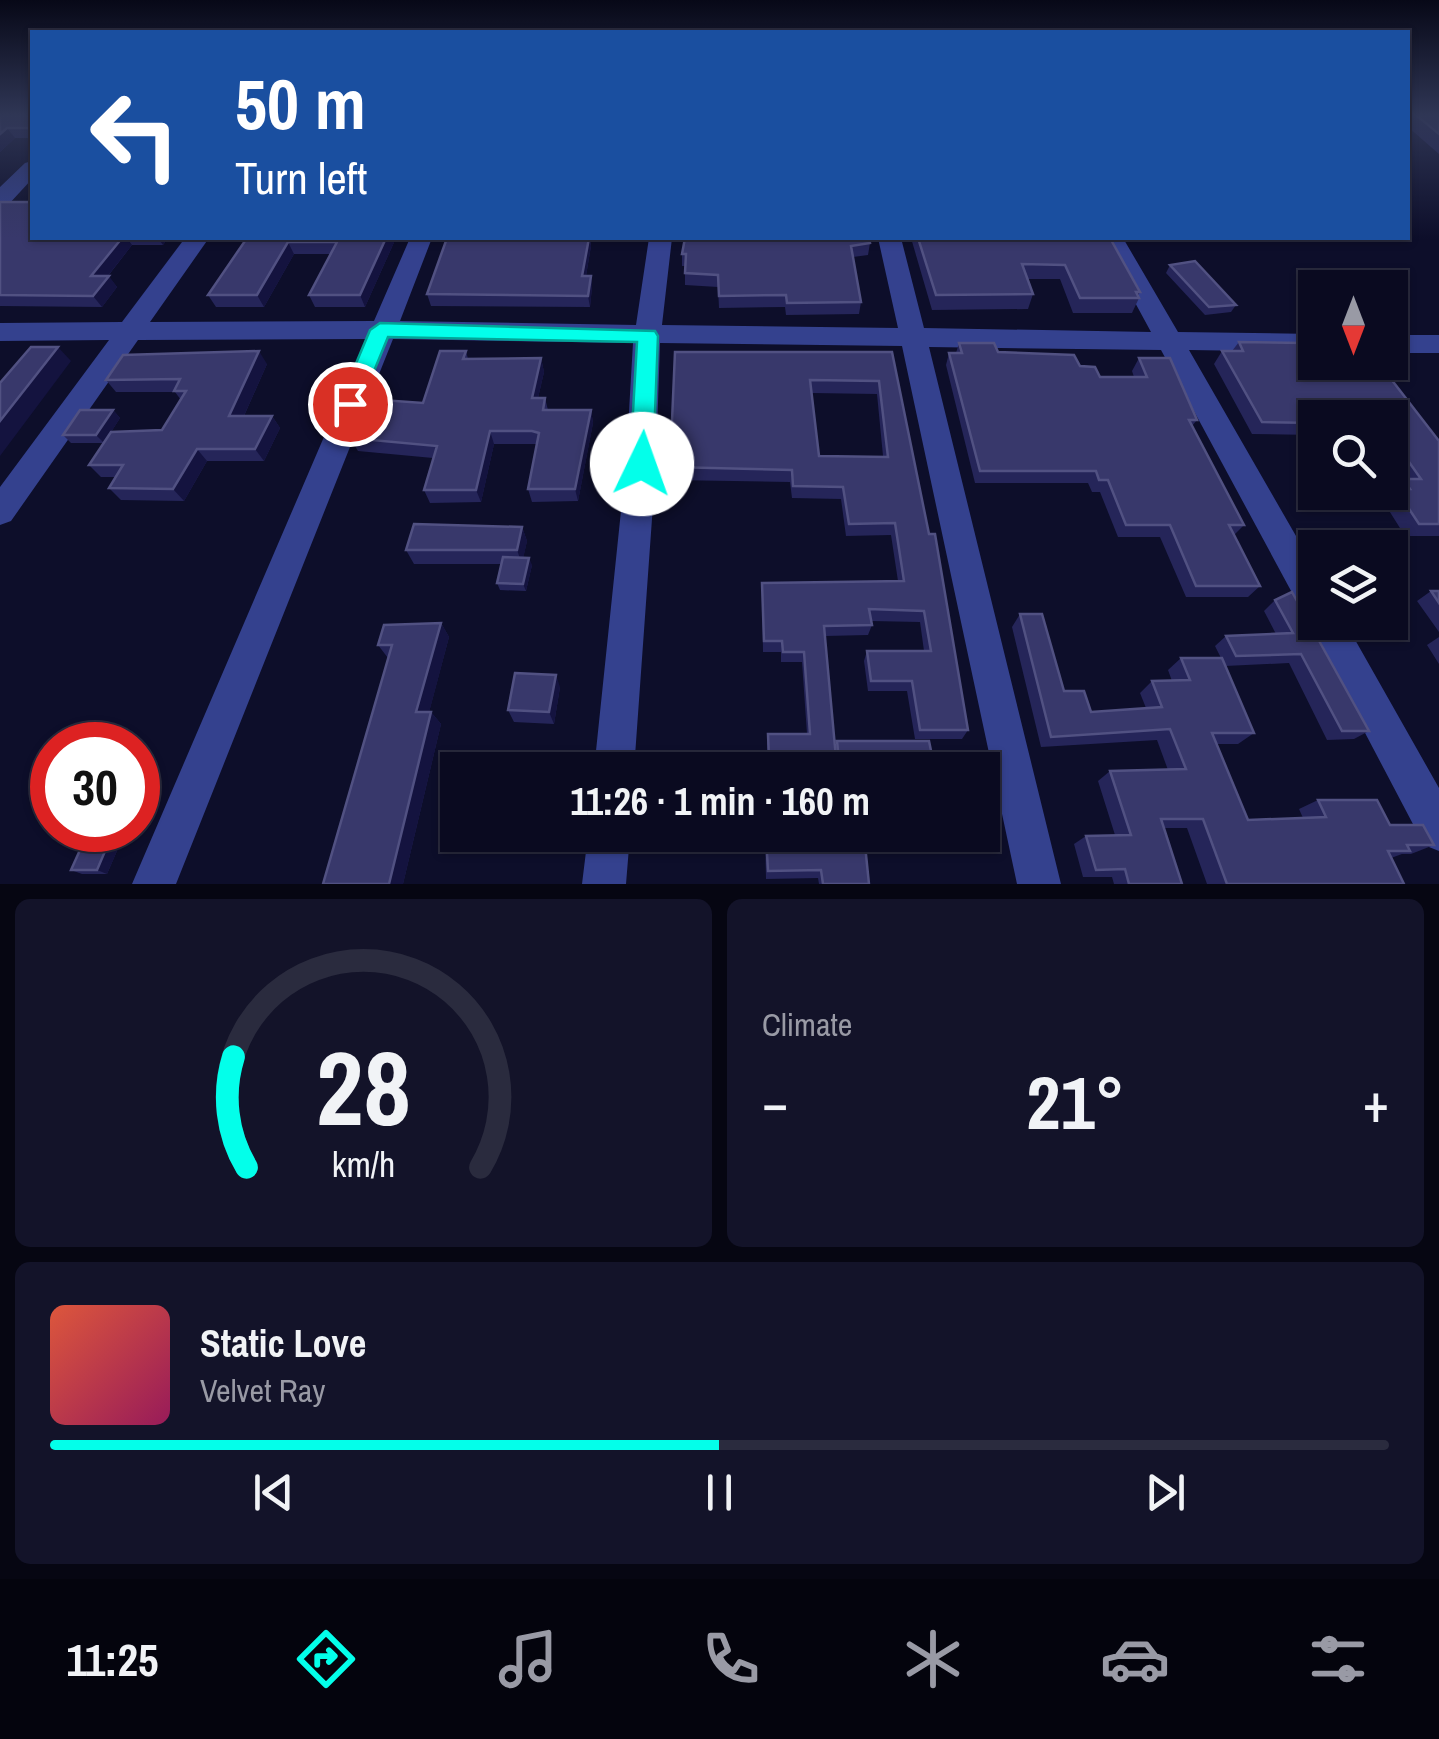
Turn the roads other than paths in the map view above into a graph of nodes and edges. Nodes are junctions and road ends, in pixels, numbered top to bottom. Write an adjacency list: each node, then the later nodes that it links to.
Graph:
1 (30, 170): 2 (street)
2 (0, 200)
3 (196, 240): 10 (street)
4 (419, 240): 8 (street)
5 (661, 240): 11 (street)
6 (890, 240): 12 (street)
7 (1113, 240): 13 (street)
8 (380, 330): 10 (street); 11 (street); 23 (street)
9 (0, 332): 10 (street)
10 (130, 334): 17 (street)
11 (648, 336): 12 (street); 20 (street)
12 (912, 339): 13 (street); 25 (street)
13 (1173, 342): 14 (street); 18 (street)
14 (1298, 343)
15 (1408, 345): 16 (street)
16 (1436, 347)
17 (0, 512)
18 (1298, 571)
19 (1336, 640): 21 (street)
20 (616, 752)
21 (1439, 830)
22 (607, 852): 24 (street)
23 (154, 884)
24 (604, 884)
25 (1039, 884)

